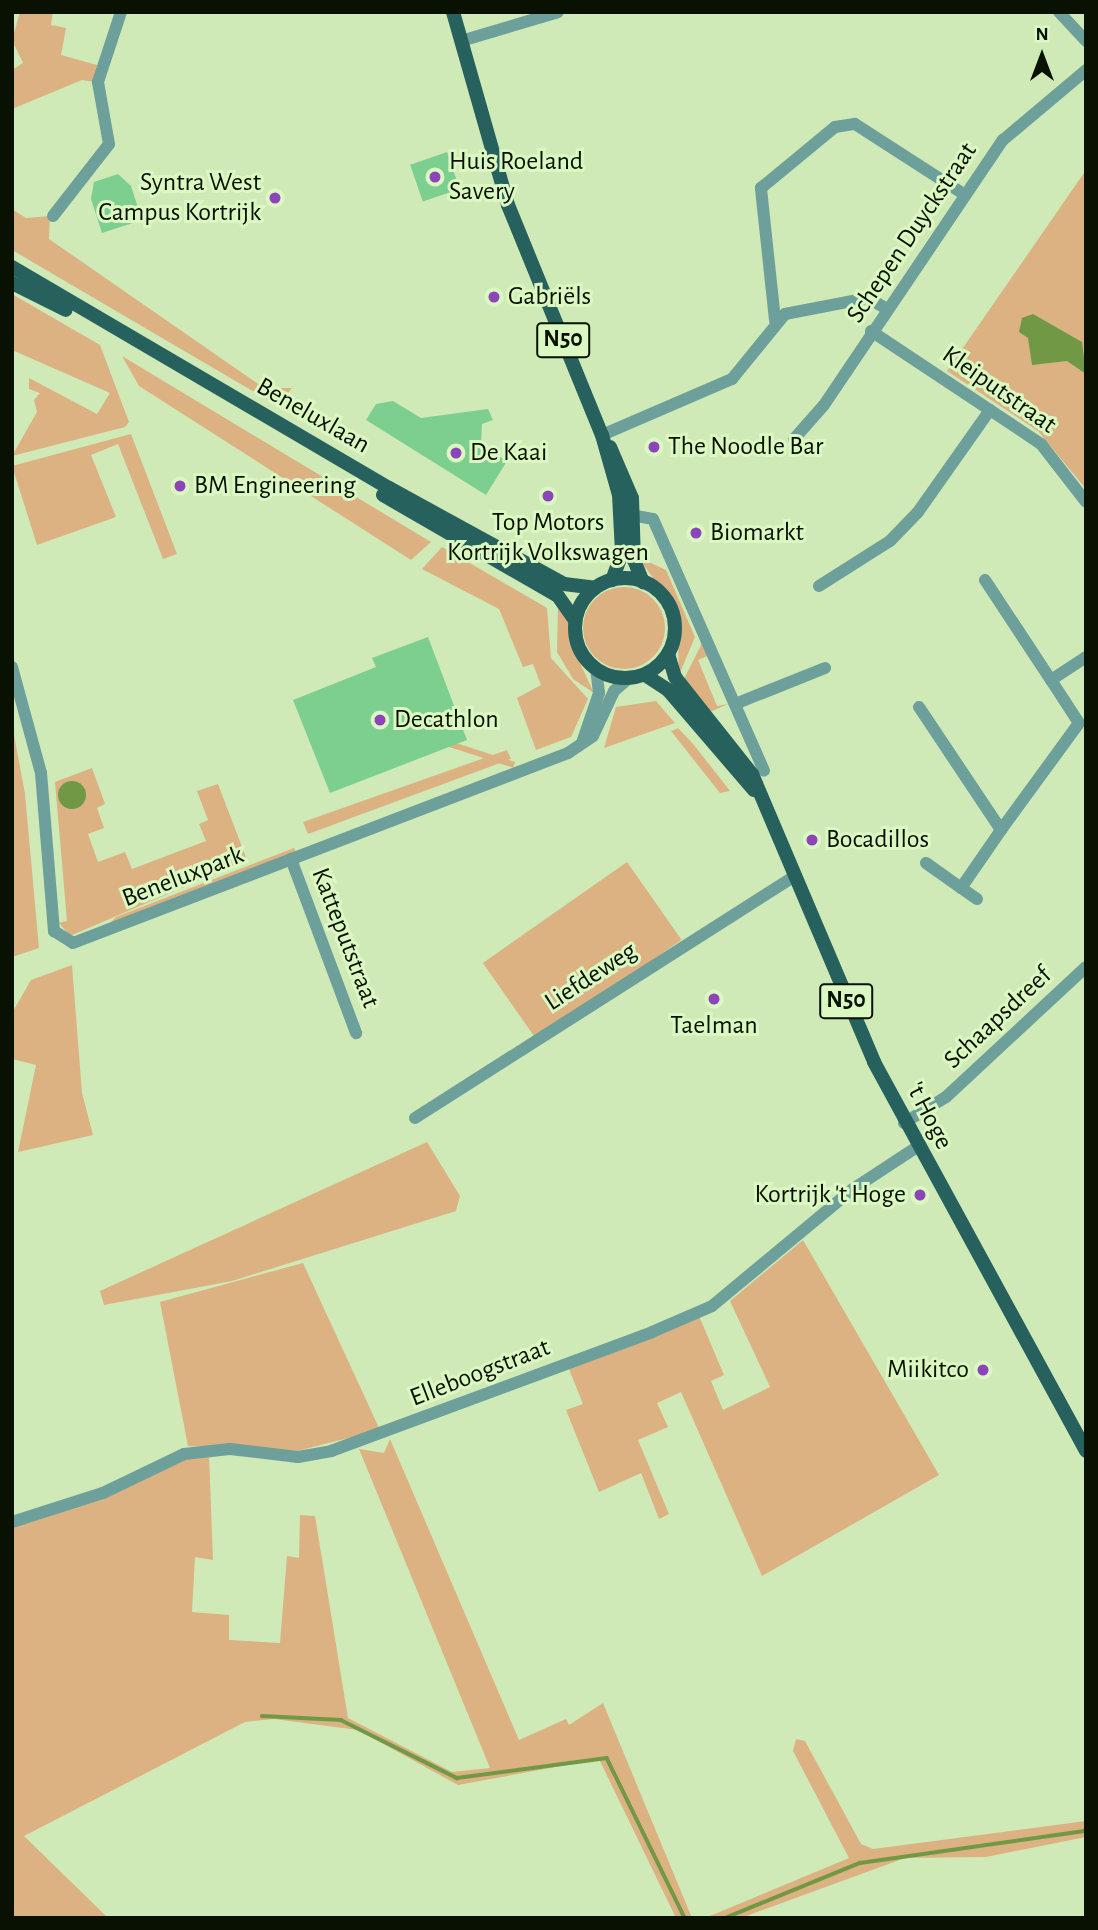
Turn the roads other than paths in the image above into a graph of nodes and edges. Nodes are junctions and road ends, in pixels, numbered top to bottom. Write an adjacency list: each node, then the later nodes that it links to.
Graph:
1 (121, 12): 9 (street)
2 (453, 12): 5 (main road, N50)
3 (558, 12): 5 (street)
4 (1059, 12): 6 (street)
5 (461, 41): 16 (main road, N50)
6 (1086, 41)
7 (1086, 70): 8 (street, Schepen Duyckstraat)
8 (965, 195): 12 (street, Schepen Duyckstraat); 13 (street)
9 (52, 216)
10 (12, 267): 24 (main road, Beneluxlaan)
11 (12, 283): 25 (main road, Beneluxlaan)
12 (885, 308): 13 (street); 14 (street, Schepen Duyckstraat)
13 (775, 320): 16 (street)
14 (872, 331): 15 (street, Kleiputstraat); 17 (street, Schepen Duyckstraat)
15 (990, 410): 18 (street, Kleiputstraat); 23 (street)
16 (602, 435): 19 (main road, N50)
17 (794, 439)
18 (1086, 502)
19 (628, 514): 20 (main road, N50); 22 (main road, N50); 34 (street)
20 (612, 580): 22 (main road); 24 (main road)
21 (985, 580): 33 (street)
22 (643, 582): 26 (main road, N50)
23 (818, 586)
24 (595, 588): 25 (main road)
25 (575, 620): 30 (main road)
26 (668, 654): 31 (main road); 38 (main road, 't Hoge / N50)
27 (1086, 657): 33 (street)
28 (12, 667): 40 (street, Beneluxpark)
29 (825, 668): 34 (street)
30 (596, 669): 32 (main road); 36 (street)
31 (645, 675): 32 (main road); 38 (main road, 't Hoge / N50)
32 (628, 678): 36 (street, Beneluxpark)
33 (1051, 680): 39 (street)
34 (735, 704): 37 (street)
35 (919, 707): 39 (street)
36 (582, 743): 40 (street, Beneluxpark)
37 (764, 771)
38 (754, 790): 42 (main road, 't Hoge / N50)
39 (1001, 830): 43 (street)
40 (291, 859): 46 (street, Katteputstraat)
41 (926, 863): 43 (street)
42 (793, 877): 47 (street, Liefdeweg); 48 (main road, 't Hoge / N50)
43 (961, 888): 44 (street)
44 (976, 899)
45 (1085, 968): 48 (street, Schaapsdreef)
46 (356, 1033)
47 (415, 1118)
48 (904, 1123): 49 (main road, 't Hoge / N50)
49 (917, 1147): 50 (main road, 't Hoge / N50); 51 (street, Elleboogstraat)
50 (1086, 1451)
51 (12, 1522)

